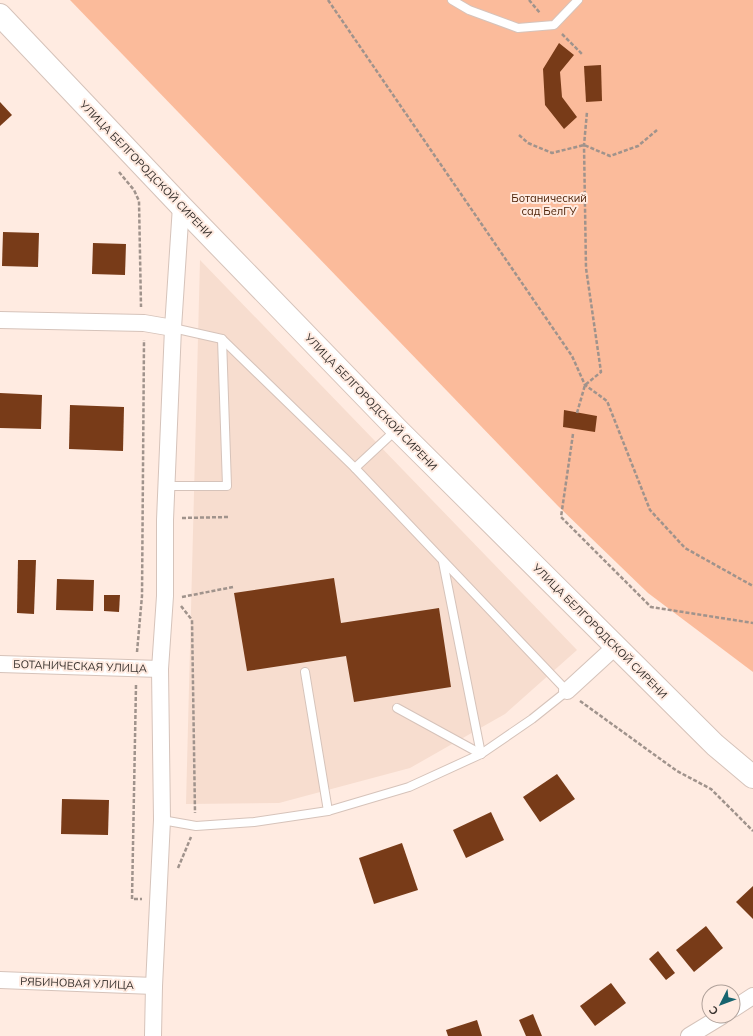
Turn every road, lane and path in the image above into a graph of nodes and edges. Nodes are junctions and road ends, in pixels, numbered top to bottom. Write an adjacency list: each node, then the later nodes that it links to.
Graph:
1 (328, 0): 15 (path)
2 (452, 0): 3 (lane)
3 (578, 0)
4 (0, 15): 10 (main road, УЛИЦА БЕЛГОРОДСКОЙ СИРЕНИ)
5 (587, 112): 8 (path)
6 (657, 130): 8 (path)
7 (518, 136): 8 (path)
8 (584, 145): 15 (path)
9 (114, 166): 12 (path)
10 (181, 206): 13 (street); 17 (main road, УЛИЦА БЕЛГОРОДСКОЙ СИРЕНИ)
11 (0, 320): 12 (street)
12 (144, 323): 13 (street); 33 (path)
13 (173, 328): 14 (lane); 20 (street)
14 (222, 339): 19 (lane); 20 (lane)
15 (585, 384): 16 (path); 26 (path)
16 (576, 413)
17 (397, 429): 19 (lane); 31 (main road, УЛИЦА БЕЛГОРОДСКОЙ СИРЕНИ)
18 (573, 434): 30 (path)
19 (355, 468): 25 (lane)
20 (166, 486): 23 (street)
21 (228, 517): 22 (path)
22 (182, 518): 23 (path); 24 (path)
23 (165, 520): 34 (street)
24 (181, 525)
25 (443, 562): 36 (lane); 38 (lane)
26 (753, 586)
27 (233, 587): 28 (path)
28 (175, 598)
29 (179, 604): 42 (path)
30 (753, 623)
31 (616, 647): 36 (street); 39 (main road, УЛИЦА БЕЛГОРОДСКОЙ СИРЕНИ)
32 (0, 664): 33 (street, БОТАНИЧЕСКАЯ УЛИЦА)
33 (136, 668): 34 (street, БОТАНИЧЕСКАЯ УЛИЦА); 45 (path)
34 (160, 669): 41 (street)
35 (305, 672): 40 (lane)
36 (567, 692): 38 (lane); 43 (path)
37 (397, 708): 38 (lane)
38 (480, 754): 40 (lane)
39 (753, 777)
40 (328, 811): 42 (lane)
41 (162, 820): 42 (lane); 47 (street)
42 (196, 826): 44 (path)
43 (753, 831)
44 (178, 872)
45 (132, 899)
46 (0, 980): 47 (street, РЯБИНОВАЯ УЛИЦА)
47 (154, 986): 51 (street)
48 (753, 996): 49 (street)
49 (741, 1004)
50 (709, 1024): 52 (street)
51 (153, 1036)
52 (689, 1036)

